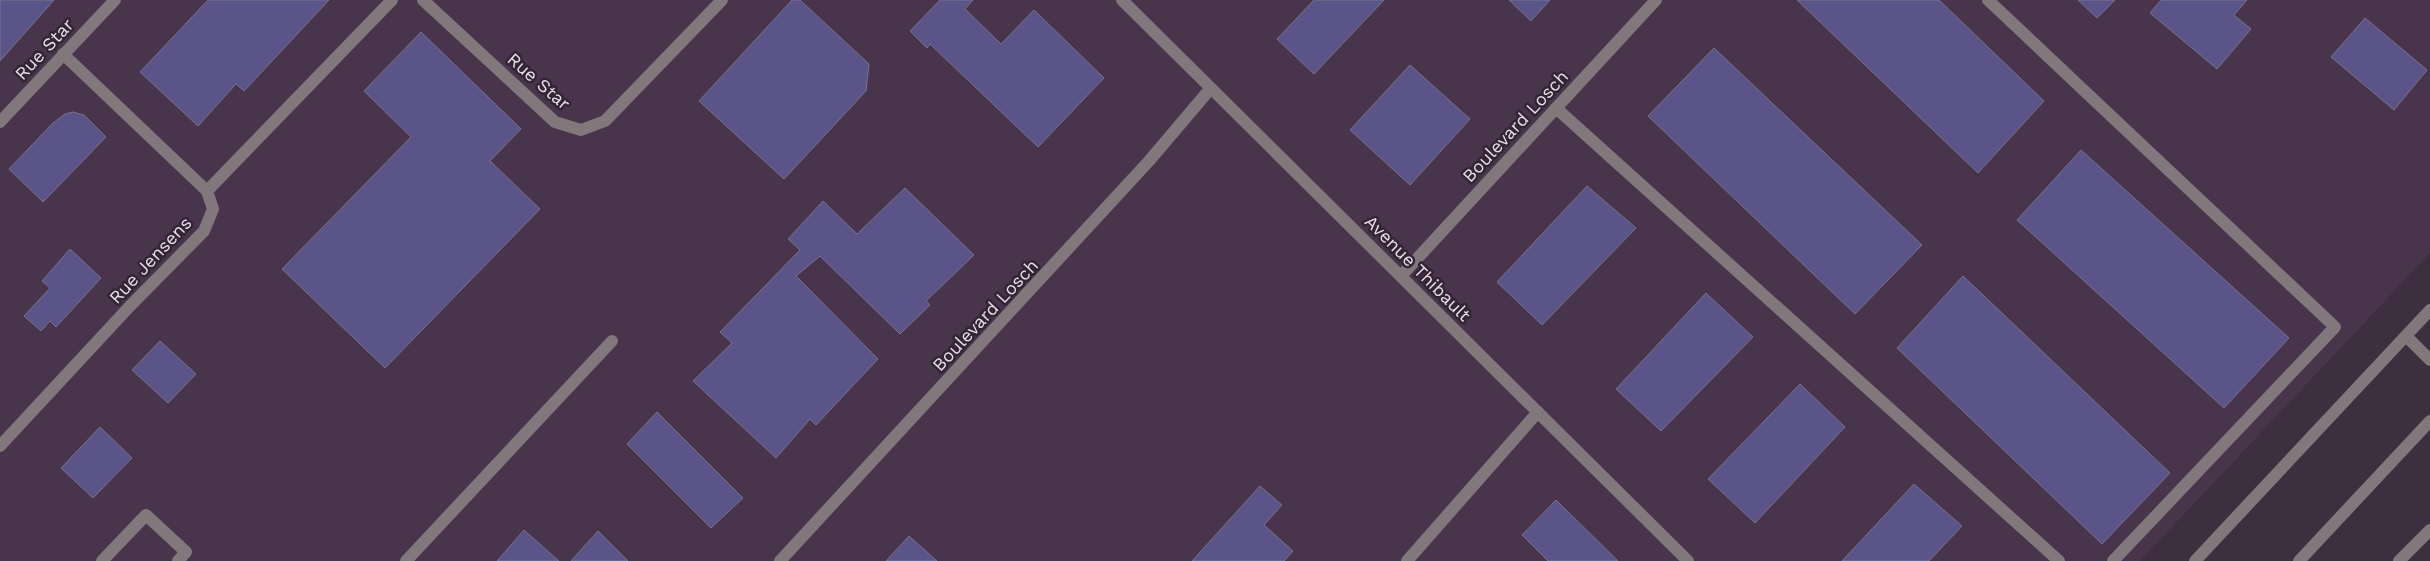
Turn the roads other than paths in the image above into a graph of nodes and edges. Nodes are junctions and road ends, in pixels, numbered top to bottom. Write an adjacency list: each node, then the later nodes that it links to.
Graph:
1 (114, 0): 8 (street, Rue Star)
2 (392, 0): 12 (street)
3 (423, 0): 4 (street, Rue Star)
4 (722, 0)
5 (1122, 0): 9 (street, Avenue Thibault)
6 (1656, 0): 10 (street, Boulevard Losch)
7 (1988, 0): 29 (street)
8 (64, 54): 11 (street, Rue Star); 12 (street)
9 (1212, 88): 13 (street, Avenue Thibault); 25 (street, Boulevard Losch)
10 (1556, 108): 13 (street, Boulevard Losch); 28 (street)
11 (0, 122)
12 (207, 191): 20 (street, Rue Jensens)
13 (1401, 276): 18 (street, Avenue Thibault)
14 (2430, 310): 15 (street)
15 (2406, 336): 17 (street); 30 (street)
16 (612, 341): 24 (street)
17 (2430, 360)
18 (1538, 412): 26 (street); 27 (street, Avenue Thibault)
19 (2430, 420): 31 (street)
20 (0, 446)
21 (2430, 530): 32 (street)
22 (102, 561): 23 (street)
23 (178, 561)
24 (406, 561)
25 (780, 561)
26 (1407, 561)
27 (1688, 561)
28 (2059, 561)
29 (2114, 561)
30 (2195, 561)
31 (2299, 561)
32 (2399, 561)

